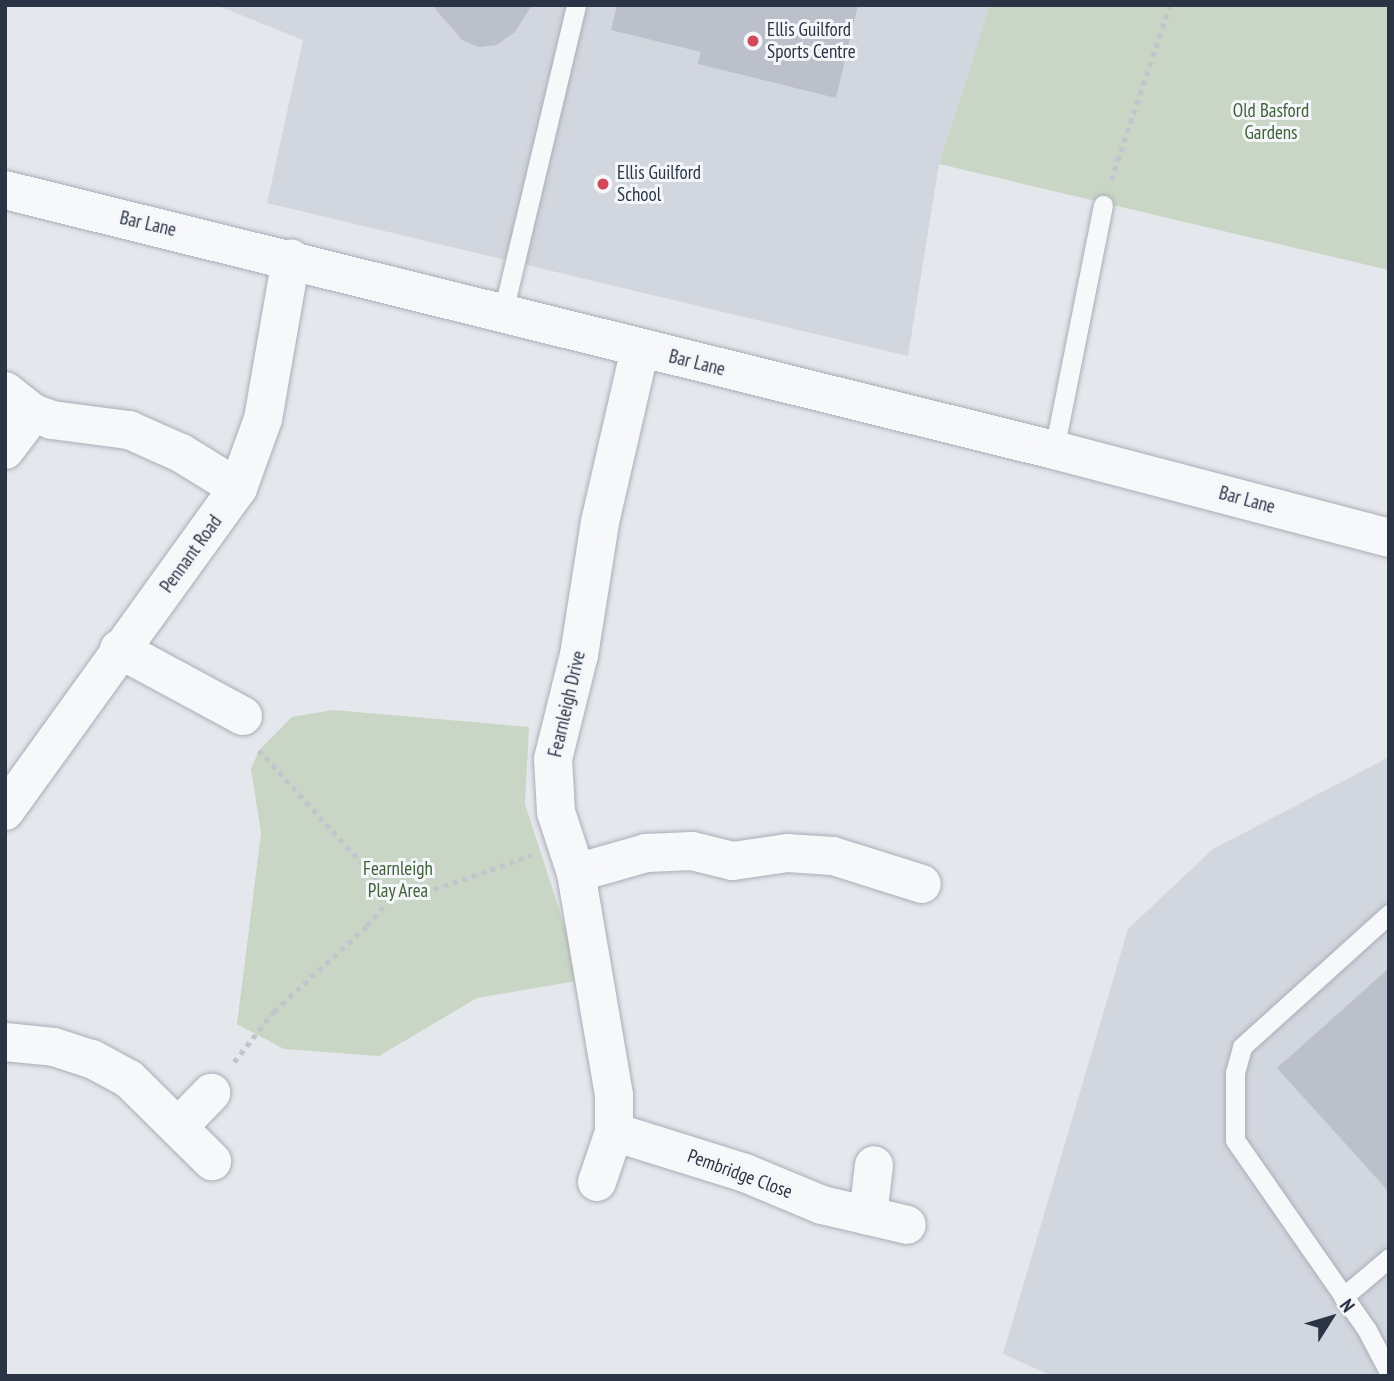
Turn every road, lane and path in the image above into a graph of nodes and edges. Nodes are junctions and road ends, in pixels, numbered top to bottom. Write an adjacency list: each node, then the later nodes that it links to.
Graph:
1 (576, 5): 6 (lane)
2 (1170, 5): 4 (path)
3 (5, 190): 5 (street, Bar Lane)
4 (1102, 205): 10 (lane)
5 (291, 258): 6 (street, Bar Lane); 11 (street, Pennant Road)
6 (502, 316): 7 (street, Bar Lane)
7 (640, 349): 10 (street, Bar Lane); 16 (street, Fearnleigh Drive)
8 (19, 402): 9 (street); 11 (street)
9 (5, 450)
10 (1054, 450): 12 (street, Bar Lane)
11 (238, 488): 13 (street, Pennant Road)
12 (1389, 538)
13 (119, 649): 14 (street); 15 (street, Pennant Road)
14 (243, 716): 18 (path)
15 (5, 811)
16 (571, 859): 17 (street); 18 (path); 23 (street, Fearnleigh Drive)
17 (922, 884)
18 (392, 896): 21 (path)
19 (1389, 914): 30 (lane)
20 (5, 1042): 22 (street)
21 (211, 1093): 22 (street)
22 (180, 1125): 24 (street)
23 (614, 1132): 26 (street, Fearnleigh Drive); 27 (street, Pembridge Close)
24 (212, 1161)
25 (874, 1165): 27 (street)
26 (597, 1182)
27 (867, 1216): 28 (street, Pembridge Close)
28 (907, 1225)
29 (1389, 1258): 30 (lane)
30 (1343, 1297): 31 (lane)
31 (1389, 1372)

